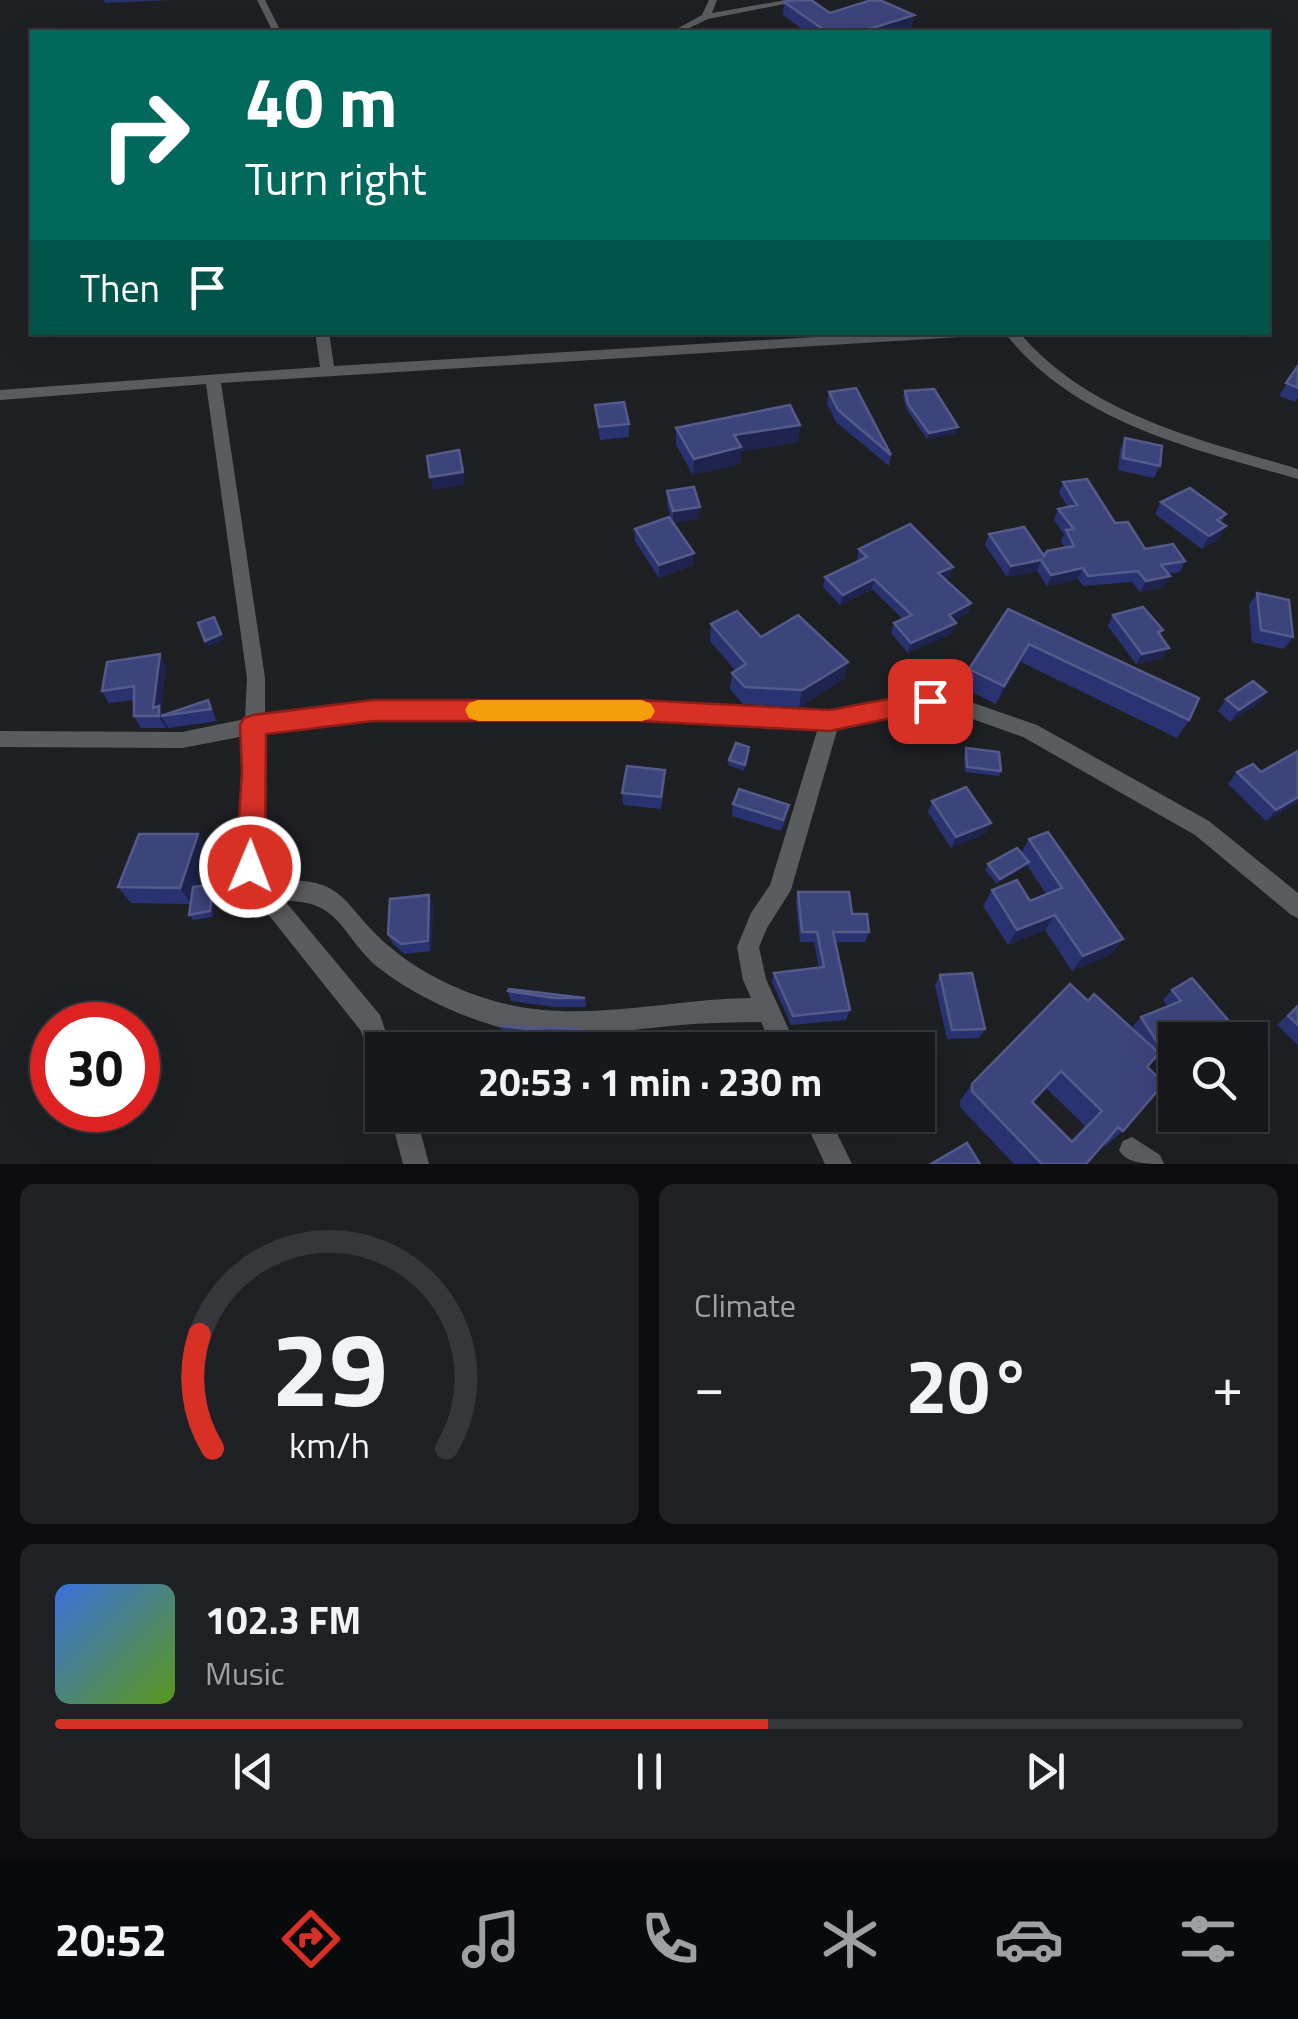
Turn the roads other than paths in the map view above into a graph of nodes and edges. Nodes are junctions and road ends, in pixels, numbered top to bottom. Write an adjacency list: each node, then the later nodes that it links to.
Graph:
1 (261, 0): 5 (street)
2 (713, 0): 4 (street)
3 (801, 0): 4 (street)
4 (706, 16): 6 (street)
5 (276, 30)
6 (679, 30)
7 (322, 335): 10 (street)
8 (927, 335): 10 (street)
9 (1013, 335): 13 (street)
10 (328, 371): 11 (street)
11 (214, 379): 12 (street); 15 (street)
12 (0, 394)
13 (1298, 474)
14 (830, 720): 15 (street); 18 (street); 19 (street)
15 (253, 725): 16 (street); 17 (street)
16 (0, 739)
17 (264, 892): 19 (street); 20 (street)
18 (1298, 907)
19 (768, 1010): 21 (street)
20 (373, 1032)
21 (778, 1032)
22 (408, 1132): 24 (street)
23 (823, 1132): 25 (street)
24 (416, 1164)
25 (838, 1164)

